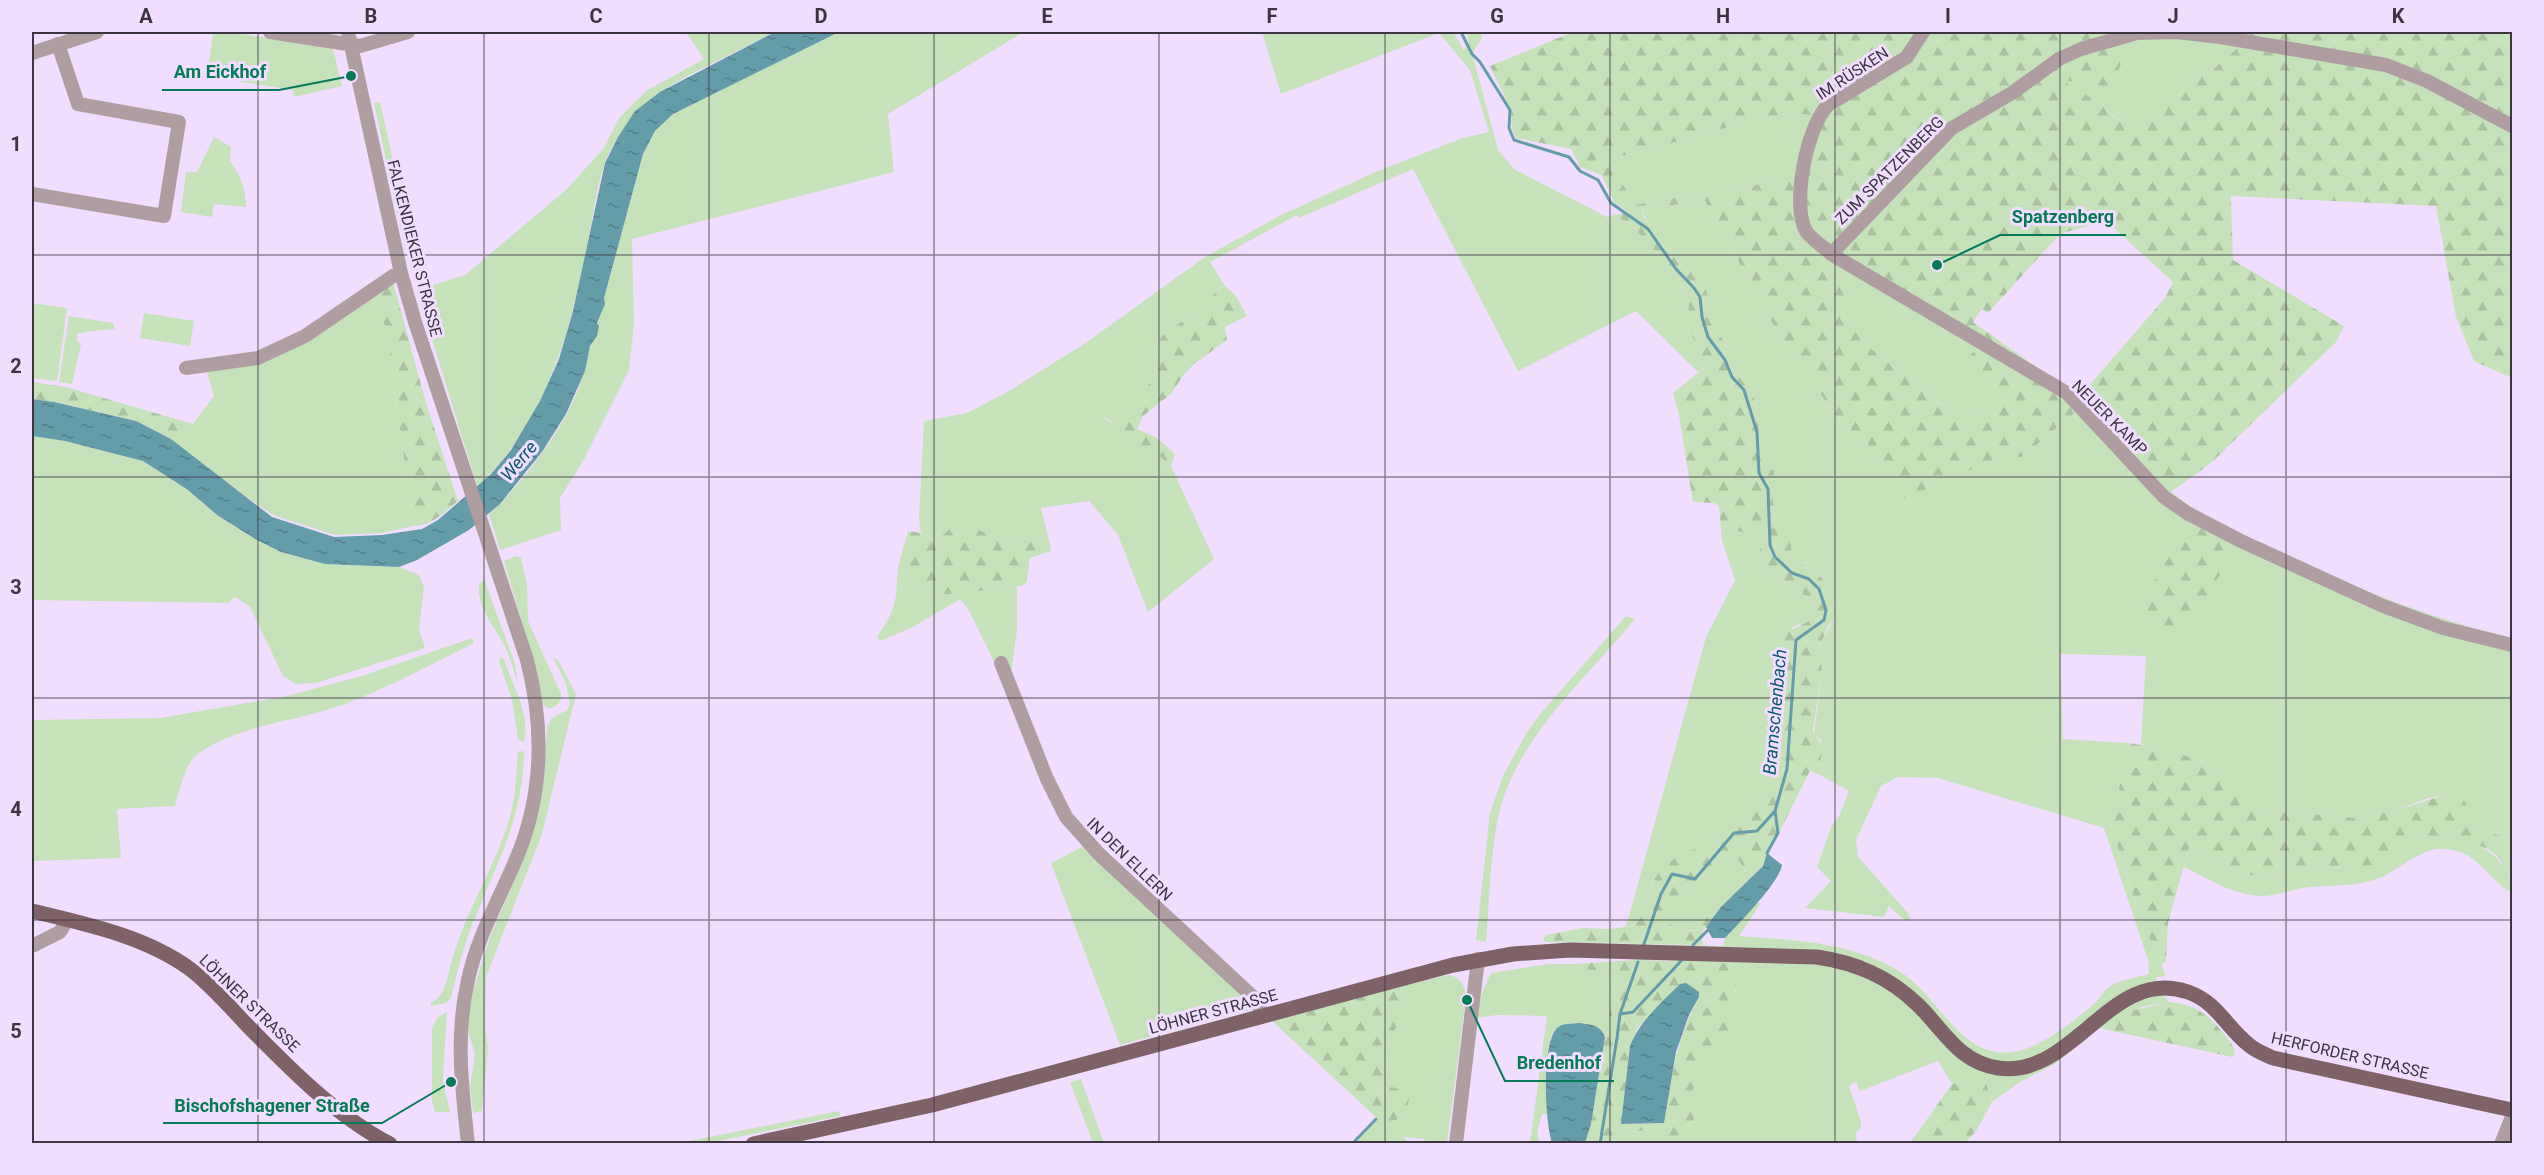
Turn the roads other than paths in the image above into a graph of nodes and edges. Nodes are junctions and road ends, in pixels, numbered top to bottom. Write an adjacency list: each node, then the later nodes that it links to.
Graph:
1 (97, 32): 6 (street)
2 (270, 32): 5 (street)
3 (408, 32): 5 (street)
4 (1923, 32): 8 (street, IM RÜSKEN)
5 (349, 38): 12 (street, FALKENDIEKER STRASSE)
6 (58, 44): 7 (street); 10 (street)
7 (32, 53)
8 (1819, 114): 11 (street, NEUER KAMP)
9 (2512, 126): 11 (street, ZUM SPATZENBERG)
10 (32, 194)
11 (1831, 254): 14 (street, NEUER KAMP)
12 (401, 273): 13 (street); 25 (street, FALKENDIEKER STRASSE)
13 (186, 368)
14 (2512, 645)
15 (1001, 663): 21 (street, IN DEN ELLERN)
16 (32, 911): 17 (main road, LÖHNER STRASSE)
17 (67, 920): 18 (street); 24 (main road, LÖHNER STRASSE)
18 (32, 946)
19 (1687, 953): 20 (main road, LÖHNER STRASSE); 22 (main road, HERFORDER STRASSE)
20 (1478, 959): 21 (main road, LÖHNER STRASSE); 27 (street)
21 (1264, 1016): 26 (main road, LÖHNER STRASSE)
22 (2512, 1110)
23 (2512, 1117): 28 (street)
24 (385, 1141)
25 (468, 1143)
26 (753, 1143)
27 (1456, 1143)
28 (2501, 1143)

